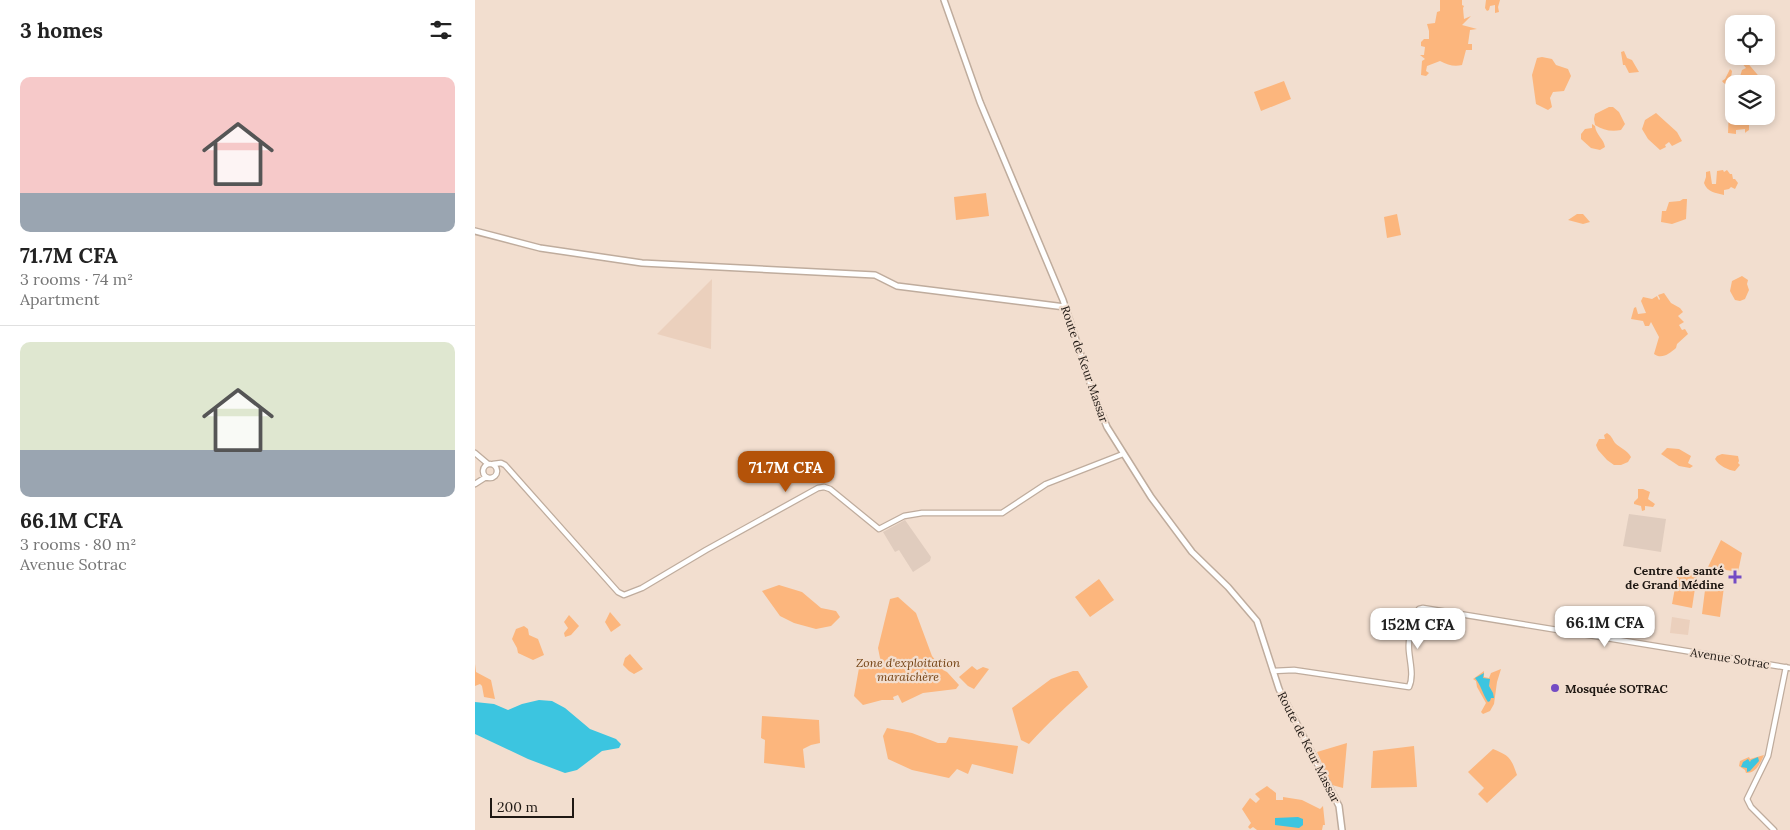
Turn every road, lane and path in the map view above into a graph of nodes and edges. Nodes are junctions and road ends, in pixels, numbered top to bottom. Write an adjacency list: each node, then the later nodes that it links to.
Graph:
1 (944, 0): 3 (main road, Route de Keur Massar)
2 (475, 231): 3 (main road)
3 (1065, 307): 5 (main road, Route de Keur Massar)
4 (476, 454): 6 (street)
5 (1123, 454): 6 (street); 11 (main road, Route de Keur Massar)
6 (489, 467): 7 (street); 7 (street); 8 (street)
7 (486, 477): 8 (street)
8 (479, 480): 9 (street)
9 (475, 484)
10 (1788, 668): 11 (street, Avenue Sotrac); 13 (street)
11 (1273, 671): 12 (main road, Route de Keur Massar)
12 (1342, 830)
13 (1774, 830)

